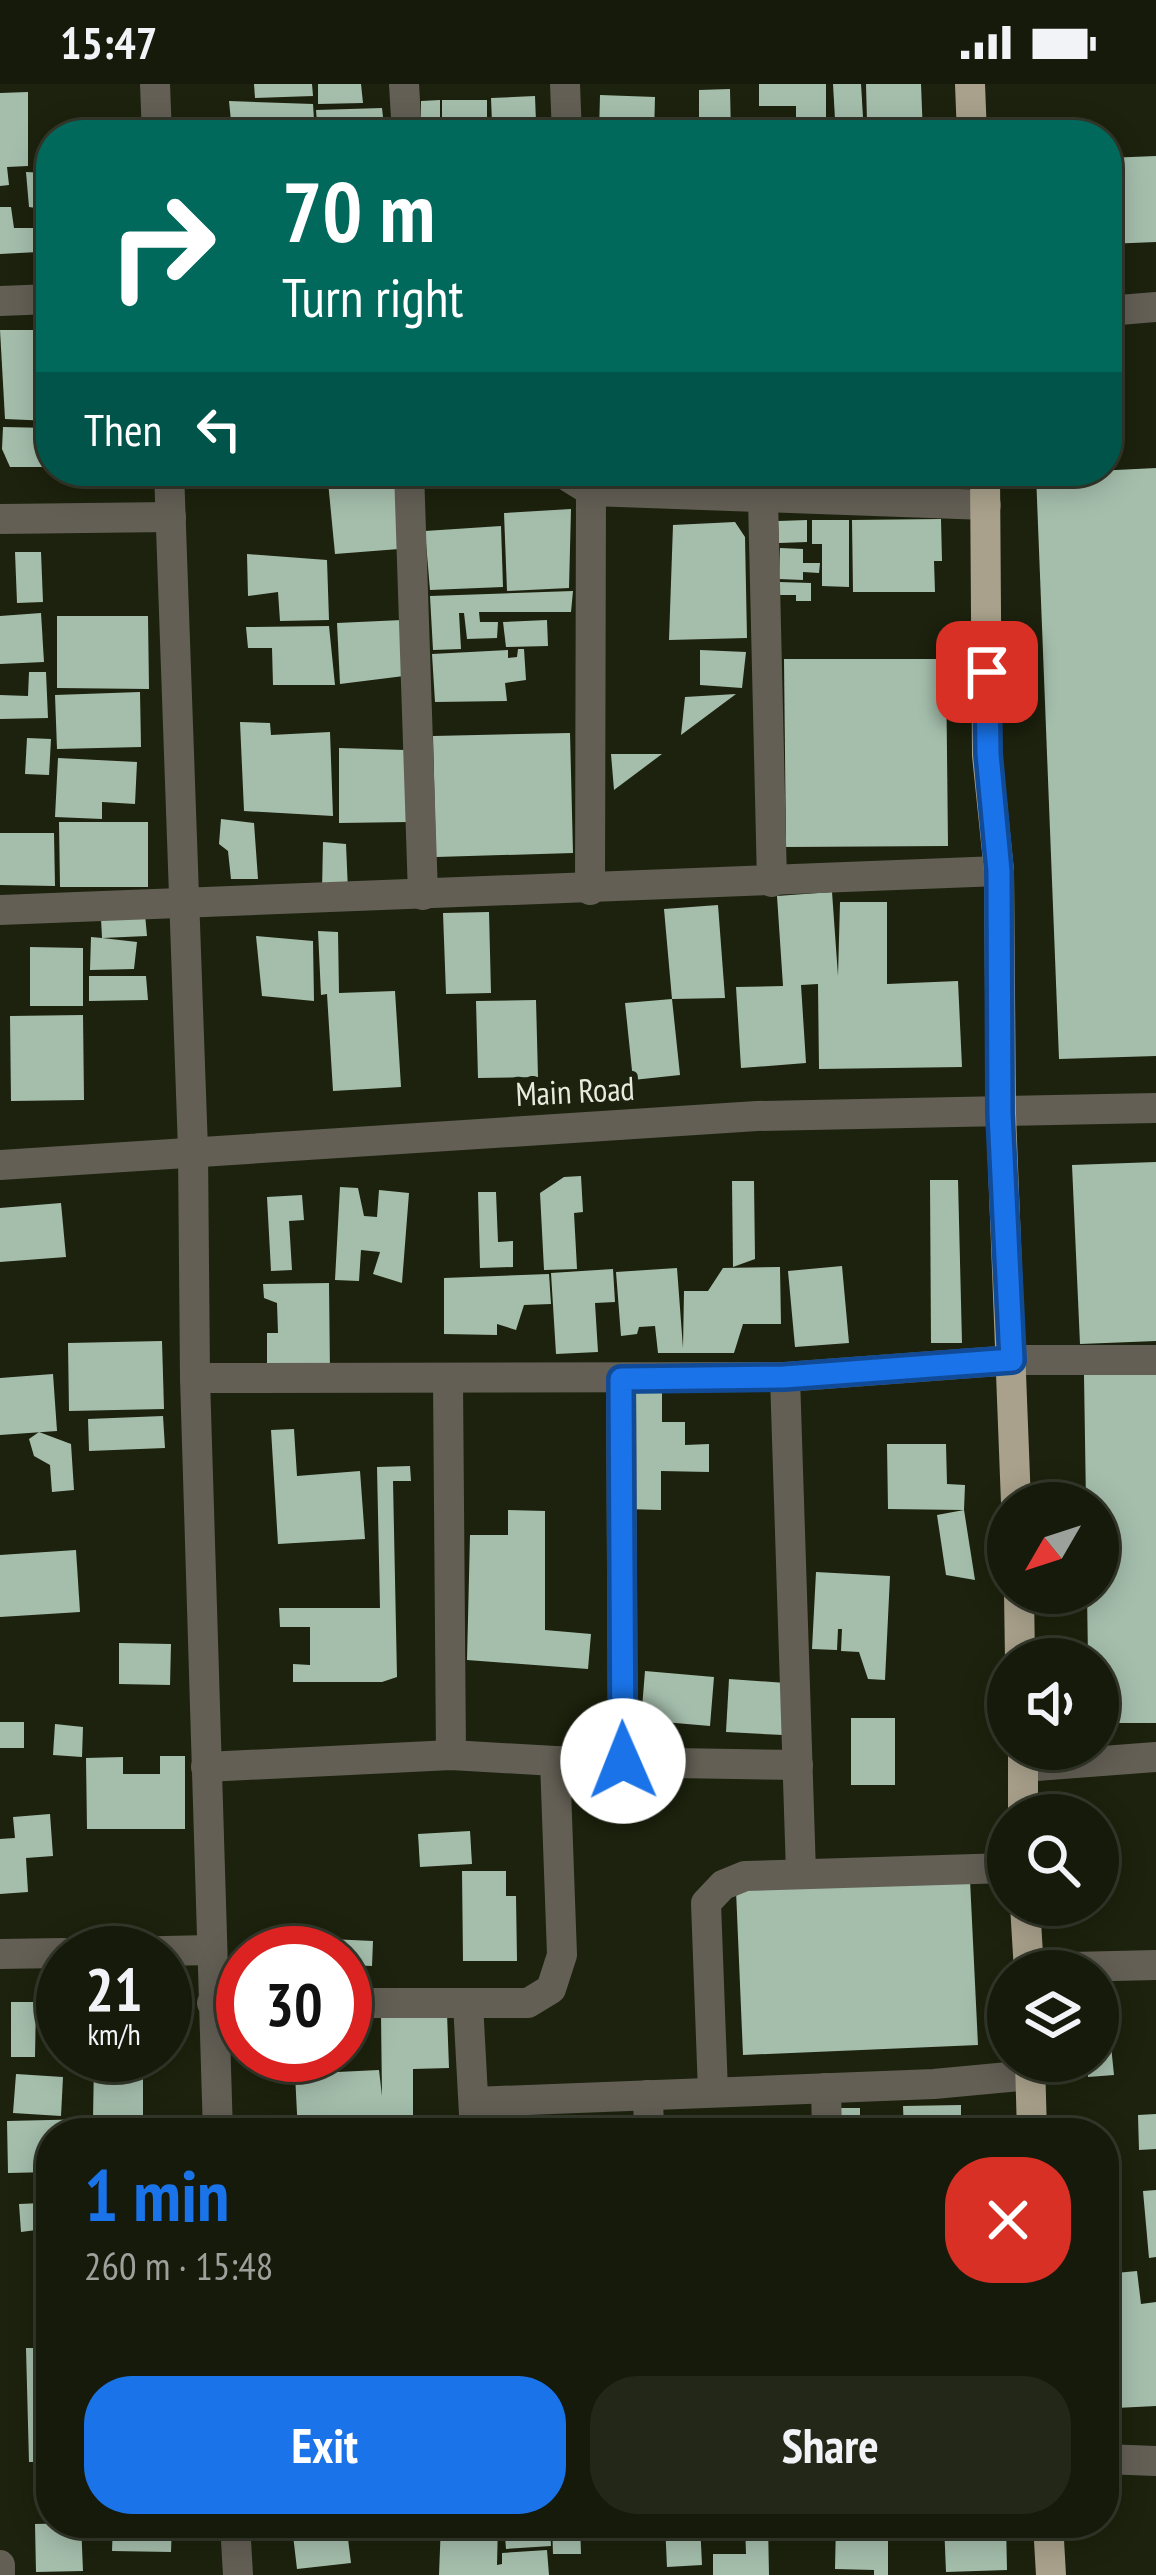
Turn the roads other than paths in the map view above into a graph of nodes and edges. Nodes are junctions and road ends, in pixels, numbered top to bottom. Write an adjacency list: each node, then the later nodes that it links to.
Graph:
1 (155, 84): 5 (street)
2 (404, 84): 6 (street)
3 (565, 84): 7 (street)
4 (970, 84): 8 (main road)
5 (156, 120)
6 (406, 120)
7 (566, 120)
8 (971, 120)
9 (36, 300): 10 (street)
10 (0, 302)
11 (1156, 308): 12 (street)
12 (1122, 310)
13 (170, 486): 20 (street)
14 (410, 486): 25 (street)
15 (583, 486): 17 (street)
16 (985, 486): 19 (main road)
17 (591, 491): 18 (street); 24 (street)
18 (763, 498): 19 (street); 23 (street)
19 (986, 506): 22 (main road)
20 (171, 517): 21 (street); 26 (street)
21 (0, 519)
22 (999, 871): 23 (street); 29 (main road)
23 (772, 882): 24 (street)
24 (590, 890): 25 (street)
25 (423, 895): 26 (street)
26 (185, 902): 27 (street); 30 (street)
27 (0, 910)
28 (1156, 1108): 29 (street, Main Road)
29 (1000, 1114): 30 (street, Main Road); 32 (main road)
30 (193, 1150): 31 (street, Main Road); 35 (street)
31 (0, 1165)
32 (1012, 1360): 33 (street); 34 (street); 38 (main road)
33 (1156, 1360)
34 (784, 1377): 36 (street); 44 (street)
35 (195, 1378): 37 (street); 45 (street)
36 (621, 1379): 37 (street); 43 (street)
37 (448, 1380): 39 (street)
38 (1015, 1482)
39 (452, 1755): 42 (street); 45 (street)
40 (1119, 1757): 41 (street)
41 (1156, 1757)
42 (555, 1761): 43 (street); 56 (street)
43 (623, 1761): 44 (street)
44 (798, 1765): 47 (street)
45 (206, 1767): 49 (street)
46 (987, 1869): 47 (street)
47 (801, 1873): 61 (street)
48 (192, 1950): 49 (street)
49 (209, 1950): 54 (street)
50 (36, 1953): 51 (street)
51 (0, 1954)
52 (1156, 1965): 53 (street)
53 (1119, 1966)
54 (216, 1971)
55 (372, 2003): 56 (street)
56 (468, 2003): 64 (street)
57 (987, 2075): 60 (street)
58 (222, 2082): 63 (street)
59 (1030, 2082): 67 (main road)
60 (826, 2088): 61 (street); 66 (street)
61 (713, 2092): 62 (street)
62 (648, 2095): 64 (street); 65 (street)
63 (219, 2118)
64 (474, 2118)
65 (649, 2118)
66 (827, 2118)
67 (1032, 2118)
68 (1119, 2460): 69 (street)
69 (1156, 2461)
70 (237, 2538): 74 (street)
71 (1049, 2538): 75 (main road)
72 (0, 2565): 73 (street)
73 (0, 2575)
74 (238, 2575)
75 (1051, 2575)

